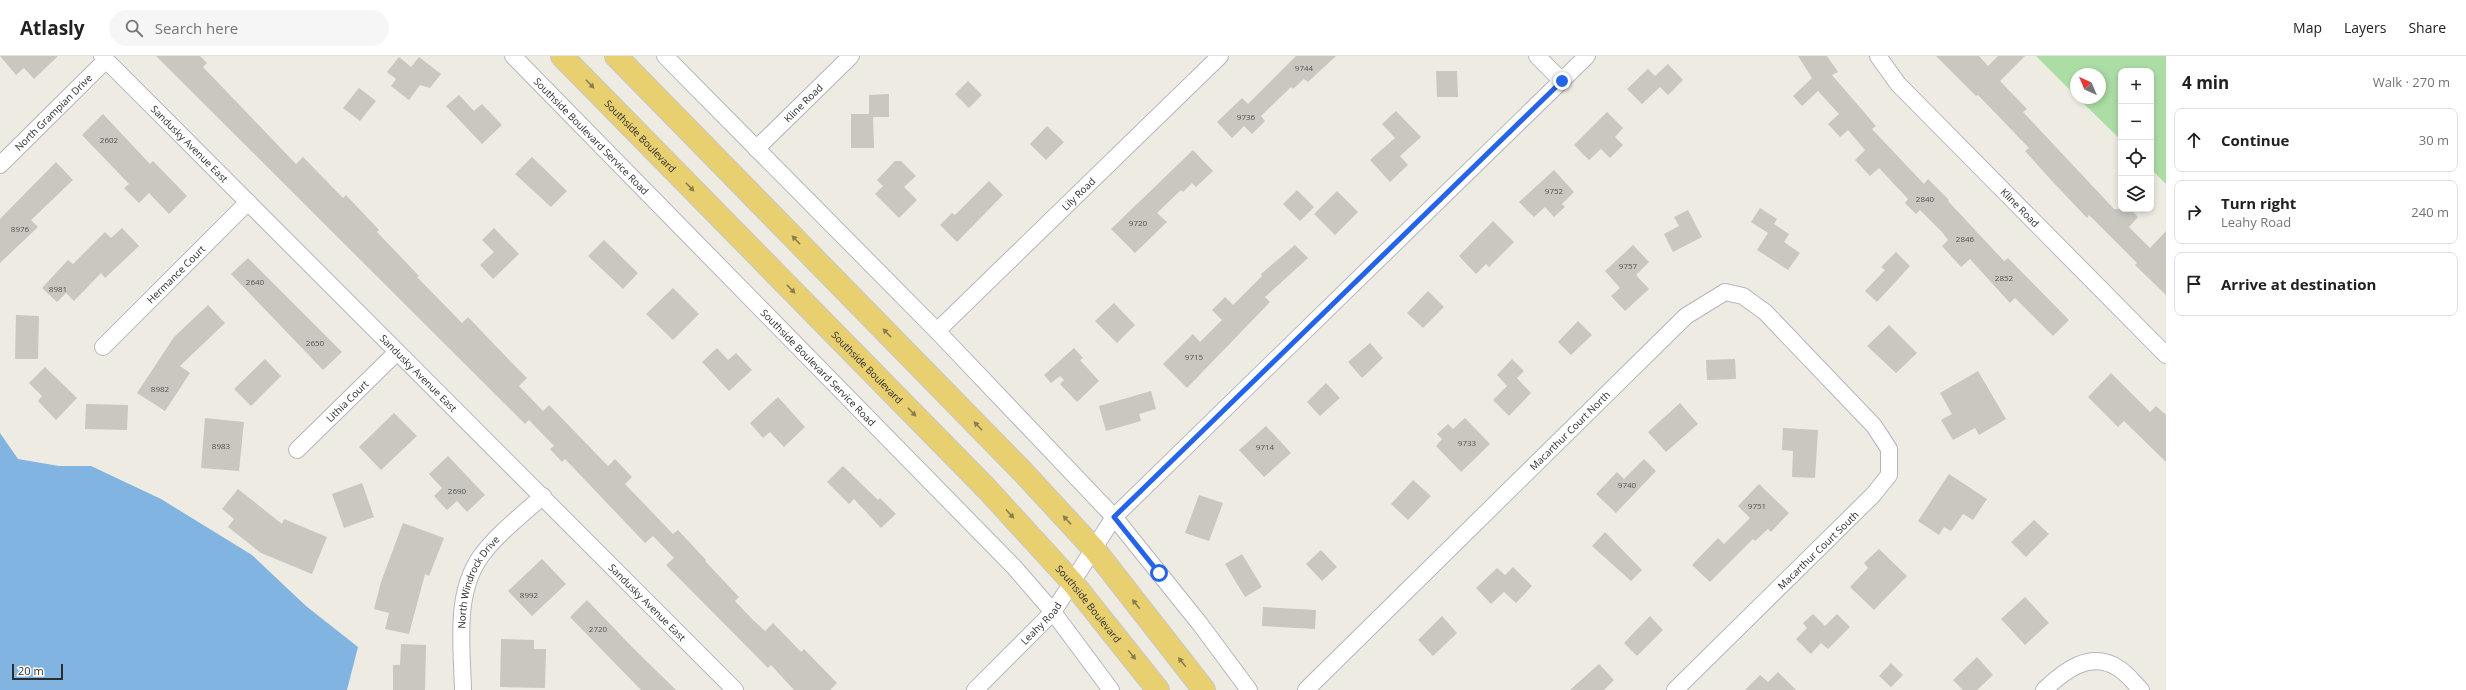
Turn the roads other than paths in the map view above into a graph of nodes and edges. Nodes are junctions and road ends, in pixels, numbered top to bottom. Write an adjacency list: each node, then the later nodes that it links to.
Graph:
1 (513, 56): 25 (street, Southside Boulevard Service Road)
2 (562, 56): 24 (highway, Southside Boulevard, one-way to 24)
3 (616, 56): 23 (highway, one-way to 3)
4 (665, 56): 12 (street)
5 (851, 56): 12 (street, Kline Road)
6 (1220, 56): 15 (street, Lily Road)
7 (1537, 56): 11 (street)
8 (1587, 56): 11 (street, Leahy Road)
9 (1878, 56): 18 (street, Kline Road)
10 (104, 58): 13 (street, North Grampian Drive); 14 (street, Sandusky Avenue East)
11 (1562, 81): 22 (street, Leahy Road)
12 (756, 149): 15 (street)
13 (0, 165)
14 (248, 202): 16 (street, Hermance Court); 17 (street, Sandusky Avenue East)
15 (937, 331): 22 (street)
16 (103, 347)
17 (397, 352): 20 (street, Lithia Court); 21 (street, Sandusky Avenue East)
18 (2166, 355)
19 (1846, 394): 33 (street, Macarthur Court North); 34 (street, Macarthur Court South)
20 (297, 450)
21 (543, 496): 26 (street, North Windrock Drive); 27 (street, Sandusky Avenue East)
22 (1114, 517): 23 (street, Leahy Road); 32 (street)
23 (1094, 549): 24 (street, Leahy Road); 31 (highway, one-way to 23)
24 (1072, 582): 25 (street, Leahy Road); 30 (highway, Southside Boulevard, one-way to 30)
25 (1053, 612): 28 (street, Leahy Road); 29 (street, Southside Boulevard Service Road)
26 (462, 690)
27 (735, 690)
28 (975, 690)
29 (1111, 690)
30 (1158, 690)
31 (1204, 690)
32 (1249, 690)
33 (1306, 690)
34 (1675, 690)
35 (2044, 690): 36 (street)
36 (2141, 690)

